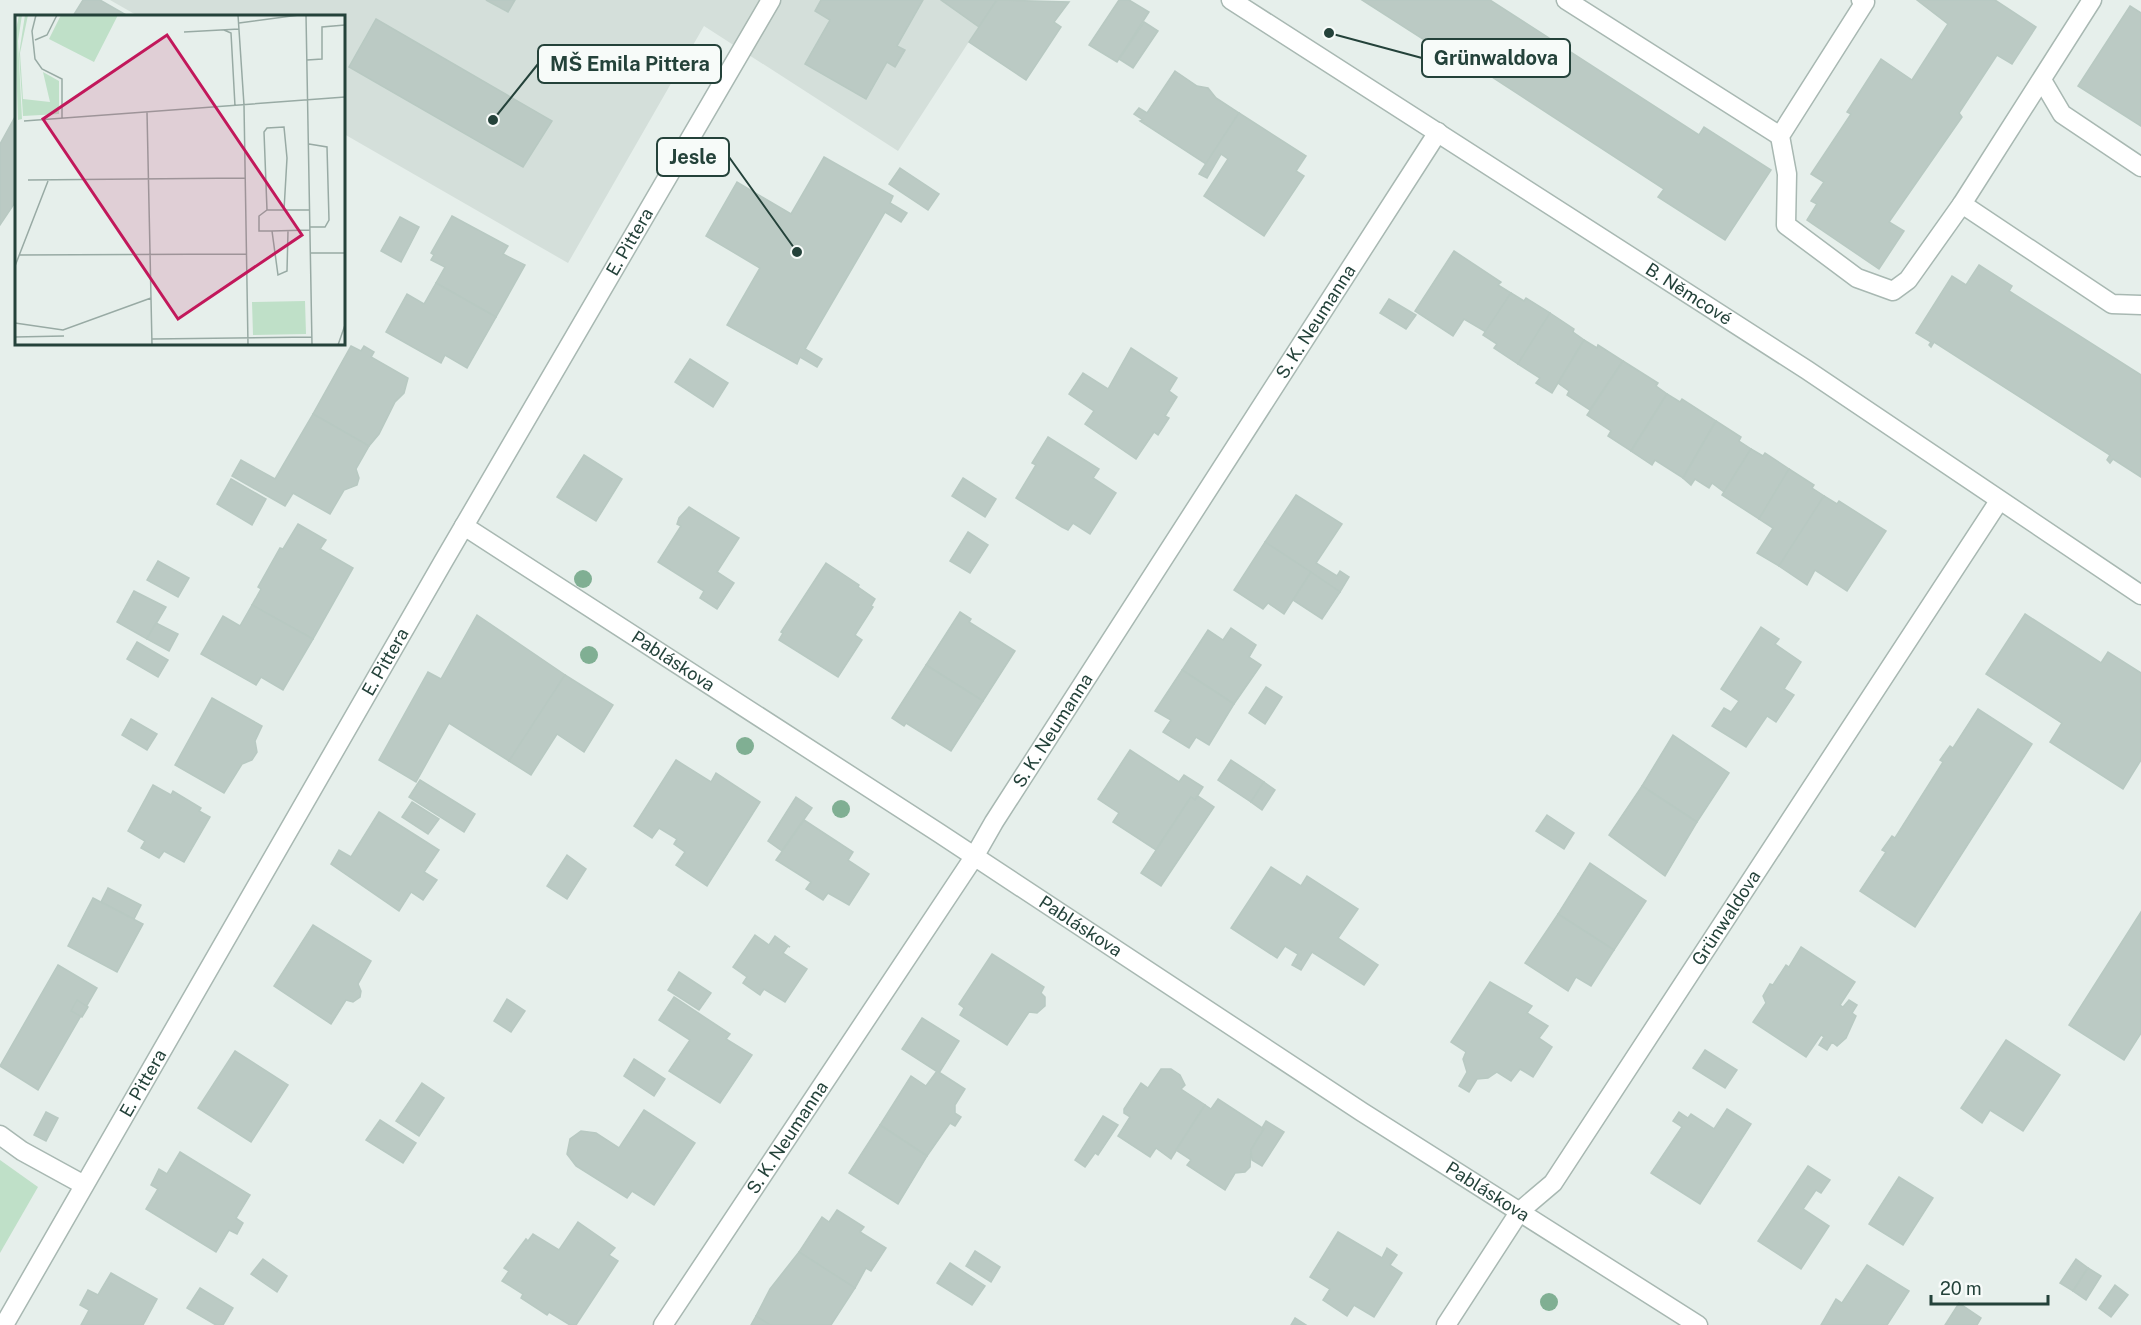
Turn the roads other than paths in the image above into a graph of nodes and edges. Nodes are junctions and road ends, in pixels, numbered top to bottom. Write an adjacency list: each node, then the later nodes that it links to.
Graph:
1 (771, 0): 13 (street, E. Pittera)
2 (1231, 0): 7 (street, B. Němcové)
3 (1566, 0): 8 (street)
4 (2092, 0): 6 (street)
5 (1864, 1): 8 (street)
6 (2042, 80): 9 (street); 10 (street)
7 (1438, 132): 12 (street, B. Němcové); 15 (street, S. K. Neumanna)
8 (1780, 136): 10 (street)
9 (2141, 167)
10 (1962, 204): 11 (street)
11 (2141, 306)
12 (1999, 501): 14 (street, B. Němcové); 18 (street, Grünwaldova)
13 (464, 526): 15 (street, Pabláskova); 17 (street, E. Pittera)
14 (2141, 595)
15 (974, 857): 18 (street, Pabláskova); 20 (street, S. K. Neumanna)
16 (0, 1135): 17 (street)
17 (84, 1185): 19 (street, E. Pittera)
18 (1520, 1211): 21 (street, Grünwaldova); 22 (street, Pabláskova)
19 (4, 1325)
20 (663, 1325)
21 (1446, 1325)
22 (1698, 1325)

